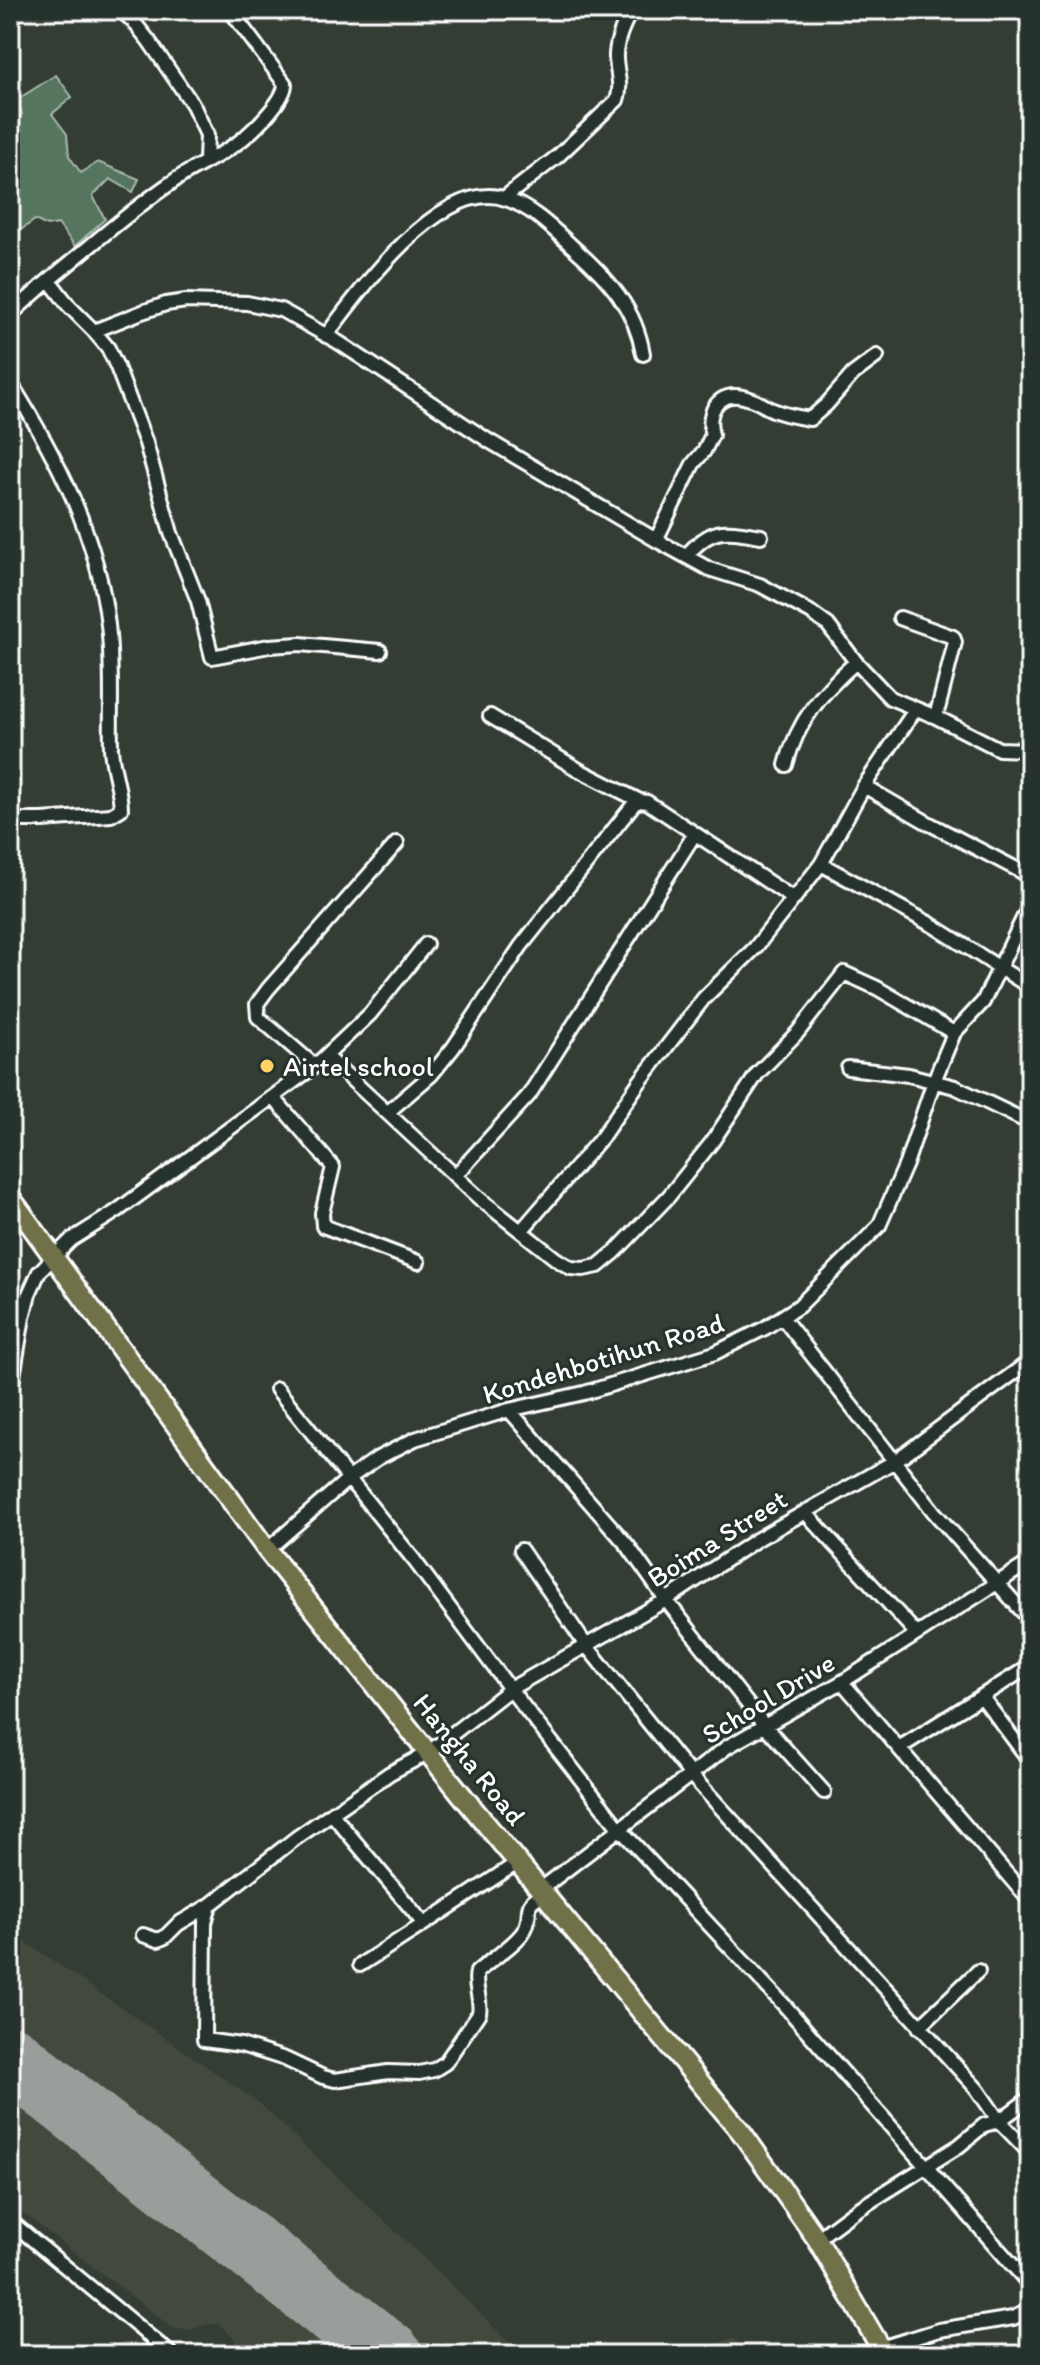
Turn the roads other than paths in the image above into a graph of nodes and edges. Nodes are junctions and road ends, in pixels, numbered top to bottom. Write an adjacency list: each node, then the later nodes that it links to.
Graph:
1 (120, 10): 4 (street)
2 (230, 10): 4 (street)
3 (631, 10): 5 (street)
4 (206, 160): 6 (street)
5 (504, 198): 9 (street); 10 (street)
6 (49, 280): 7 (street); 8 (street)
7 (10, 315)
8 (94, 331): 9 (street); 17 (street)
9 (326, 336): 14 (street)
10 (643, 354)
11 (877, 356): 14 (street)
12 (10, 382): 26 (street)
13 (761, 536): 15 (street)
14 (656, 540): 15 (street)
15 (686, 556): 18 (street)
16 (900, 618): 21 (street)
17 (380, 651)
18 (856, 662): 19 (street); 23 (street)
19 (915, 710): 21 (street); 24 (street)
20 (490, 716): 25 (street)
21 (936, 717): 22 (street)
22 (1030, 750)
23 (786, 765)
24 (864, 786): 29 (street); 30 (street)
25 (640, 801): 27 (street); 42 (street)
26 (10, 820)
27 (694, 835): 31 (street); 44 (street)
28 (397, 843): 38 (street)
29 (821, 864): 31 (street); 34 (street)
30 (1030, 876)
31 (794, 899): 46 (street)
32 (1030, 904): 34 (street, Kondehbotihun Road)
33 (426, 944): 37 (street)
34 (999, 968): 35 (street); 36 (street, Kondehbotihun Road)
35 (1030, 987)
36 (954, 1033): 40 (street, Kondehbotihun Road); 46 (street)
37 (326, 1056): 38 (street); 42 (street)
38 (315, 1066): 41 (street)
39 (848, 1068): 40 (street)
40 (934, 1081): 43 (street); 49 (street, Kondehbotihun Road)
41 (273, 1097): 47 (street); 48 (street)
42 (388, 1112): 44 (street)
43 (1030, 1123)
44 (455, 1176): 46 (street)
45 (10, 1197): 47 (highway, Hangha Road)
46 (521, 1231)
47 (55, 1257): 52 (street); 57 (highway, Hangha Road)
48 (418, 1262)
49 (782, 1317): 53 (street, Kondehbotihun Road); 54 (street)
50 (1030, 1361): 54 (street, Boima Street)
51 (277, 1389): 55 (street)
52 (10, 1395)
53 (509, 1410): 55 (street, Kondehbotihun Road); 61 (street)
54 (895, 1461): 56 (street, Boima Street); 60 (street)
55 (348, 1479): 57 (street, Kondehbotihun Road); 67 (street)
56 (805, 1512): 61 (street, Boima Street); 63 (street)
57 (267, 1550): 71 (highway, Hangha Road)
58 (521, 1550): 64 (street)
59 (1030, 1562): 60 (street, School Drive)
60 (998, 1585): 62 (street); 63 (street, School Drive)
61 (666, 1600): 64 (street, Boima Street); 69 (street)
62 (1030, 1620)
63 (916, 1633): 66 (street, School Drive)
64 (585, 1644): 67 (street, Boima Street); 73 (street)
65 (1030, 1666): 68 (street)
66 (842, 1682): 69 (street, School Drive); 70 (street)
67 (510, 1689): 71 (street, Boima Street); 76 (street)
68 (982, 1697): 70 (street); 72 (street)
69 (764, 1725): 73 (street, School Drive); 74 (street)
70 (899, 1748): 79 (street)
71 (428, 1753): 75 (street, Boima Street); 77 (highway, Hangha Road)
72 (1030, 1761)
73 (691, 1775): 76 (street, School Drive); 85 (street)
74 (824, 1792)
75 (332, 1814): 80 (street, Boima Street); 81 (street)
76 (619, 1828): 78 (street, School Drive); 89 (street)
77 (517, 1863): 78 (highway, Hangha Road); 81 (street)
78 (543, 1892): 80 (street, School Drive); 91 (highway, Hangha Road)
79 (1030, 1901)
80 (210, 1905): 82 (street, Boima Street)
81 (424, 1924): 83 (street)
82 (143, 1935)
83 (360, 1965)
84 (978, 1971): 85 (street)
85 (919, 2027): 87 (street)
86 (1030, 2098): 87 (street)
87 (999, 2121): 88 (street); 89 (street)
88 (1030, 2153)
89 (927, 2168): 91 (street); 92 (street)
90 (10, 2221): 95 (street)
91 (817, 2239): 94 (highway, Hangha Road)
92 (1030, 2285)
93 (1030, 2310): 94 (street)
94 (883, 2351)
95 (172, 2355)

